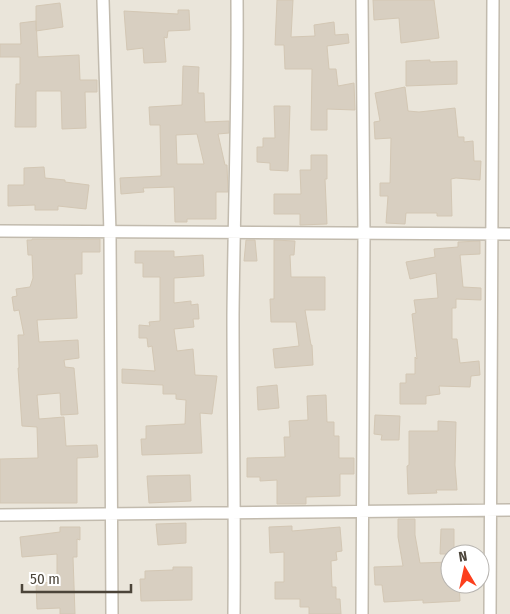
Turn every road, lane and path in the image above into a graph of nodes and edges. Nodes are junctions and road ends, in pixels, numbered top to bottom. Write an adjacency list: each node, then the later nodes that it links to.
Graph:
1 (103, 0): 6 (street)
2 (237, 0): 7 (street)
3 (362, 0): 8 (street)
4 (493, 0): 9 (street)
5 (0, 232): 6 (street)
6 (110, 233): 7 (street); 14 (street)
7 (234, 234): 8 (street); 15 (street)
8 (364, 234): 9 (street); 13 (street)
9 (491, 234): 10 (street); 11 (street)
10 (510, 234)
11 (490, 509): 12 (street); 13 (street); 20 (street)
12 (510, 510)
13 (362, 511): 15 (street); 19 (street)
14 (110, 514): 15 (street); 16 (street); 17 (street)
15 (235, 514): 18 (street)
16 (0, 515)
17 (112, 614)
18 (234, 614)
19 (362, 614)
20 (490, 614)

